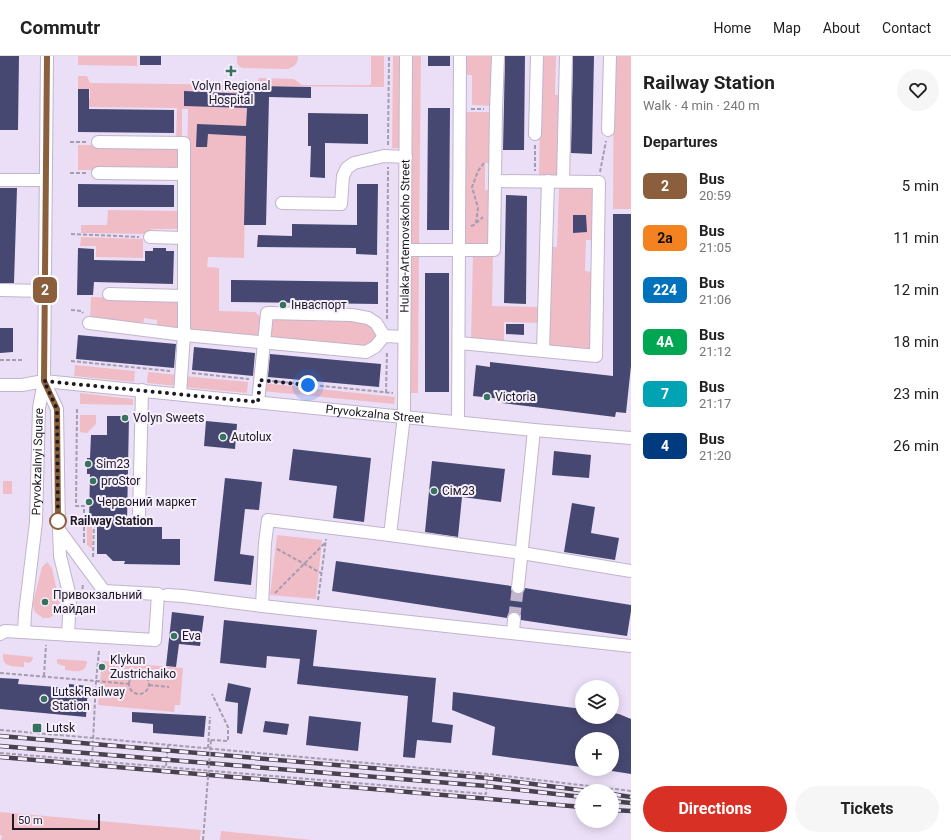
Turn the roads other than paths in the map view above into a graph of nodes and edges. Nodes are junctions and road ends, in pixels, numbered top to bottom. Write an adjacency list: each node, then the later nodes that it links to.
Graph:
1 (47, 56): 15 (street)
2 (406, 56): 11 (street, Hulaka-Artemovskoho Street)
3 (460, 56): 23 (street)
4 (498, 56): 16 (street)
5 (537, 56): 9 (street)
6 (566, 56): 18 (street)
7 (610, 56): 8 (street)
8 (608, 130)
9 (535, 134)
10 (98, 142): 13 (street)
11 (406, 157): 19 (street); 22 (street, Hulaka-Artemovskoho Street)
12 (98, 173): 13 (street)
13 (184, 174): 21 (street)
14 (0, 180): 15 (street)
15 (46, 180): 25 (street)
16 (495, 180): 17 (street); 23 (street)
17 (548, 181): 18 (street); 34 (street)
18 (563, 181): 34 (street)
19 (282, 203)
20 (150, 237): 21 (street)
21 (184, 238): 27 (street)
22 (405, 250): 23 (street); 31 (street, Hulaka-Artemovskoho Street)
23 (459, 250): 33 (street)
24 (0, 290): 25 (street)
25 (45, 291): 35 (street)
26 (109, 294): 27 (street)
27 (184, 296): 29 (street)
28 (89, 323): 29 (street)
29 (184, 334): 32 (street); 38 (street)
30 (385, 336): 31 (street); 32 (street); 32 (street)
31 (404, 337): 40 (street, Hulaka-Artemovskoho Street)
32 (265, 342): 39 (street)
33 (459, 343): 34 (street); 41 (street)
34 (543, 351)
35 (44, 381): 36 (street, Pryvokzalna Street); 37 (street, Pryvokzalna Street); 45 (street, Pryvokzalnyi Square); 53 (street, Pryvokzalnyi Square)
36 (0, 385)
37 (142, 390): 38 (street, Pryvokzalna Street); 44 (street)
38 (180, 394): 39 (street, Pryvokzalna Street)
39 (258, 402): 40 (street, Pryvokzalna Street)
40 (404, 416): 41 (street, Pryvokzalna Street); 46 (street, Hulaka-Artemovskoho Street)
41 (458, 422): 42 (street, Pryvokzalna Street)
42 (534, 430): 43 (street, Pryvokzalna Street); 47 (street)
43 (631, 438)
44 (139, 516)
45 (59, 530): 56 (street, Pryvokzalnyi Square); 56 (street)
46 (390, 535): 47 (street); 51 (street)
47 (522, 553): 48 (street); 49 (street)
48 (631, 571)
49 (518, 587)
50 (167, 595): 51 (street)
51 (262, 606): 54 (street)
52 (514, 619): 54 (street)
53 (24, 632): 55 (street); 56 (street)
54 (513, 633): 57 (street)
55 (0, 634)
56 (68, 635)
57 (631, 646)

